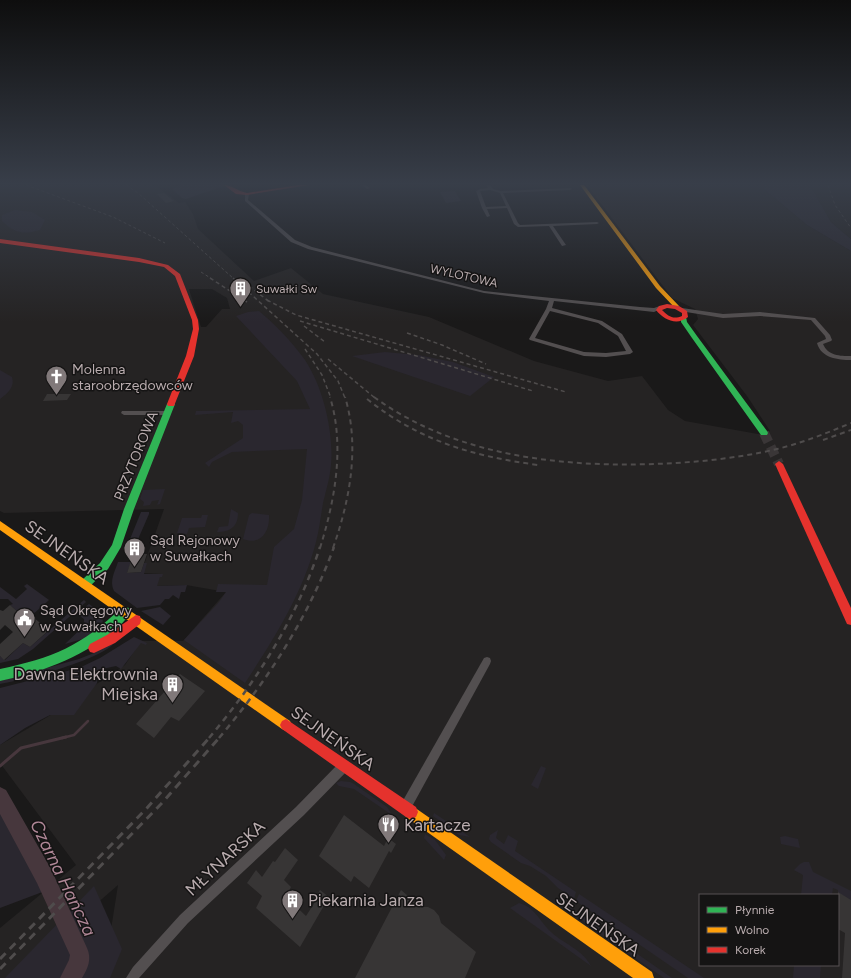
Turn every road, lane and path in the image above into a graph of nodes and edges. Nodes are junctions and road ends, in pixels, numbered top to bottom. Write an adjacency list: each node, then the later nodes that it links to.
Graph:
1 (281, 231): 7 (street, WYLOTOWA)
2 (554, 231): 5 (street)
3 (616, 231): 6 (street)
4 (0, 240): 15 (street, PRZYTOROWA)
5 (564, 245)
6 (658, 287): 9 (street); 10 (street)
7 (552, 300): 8 (street); 9 (street, WYLOTOWA)
8 (549, 309): 8 (street)
9 (662, 310): 10 (street); 11 (street)
10 (682, 313): 11 (street); 12 (street); 13 (street)
11 (671, 320): 12 (street)
12 (694, 337): 16 (street)
13 (851, 358)
14 (124, 413): 15 (street)
15 (168, 413): 19 (street, PRZYTOROWA)
16 (764, 433)
17 (779, 464): 22 (street)
18 (0, 525): 19 (street, SEJNEŃSKA)
19 (85, 584): 20 (street, SEJNEŃSKA)
20 (125, 612): 21 (street, SEJNEŃSKA); 23 (street)
21 (136, 620): 23 (street); 26 (street, SEJNEŃSKA)
22 (851, 620)
23 (58, 660): 25 (street)
24 (487, 661): 27 (street)
25 (0, 675)
26 (344, 766): 27 (street, SEJNEŃSKA); 28 (street, MŁYNARSKA)
27 (405, 808): 29 (street, SEJNEŃSKA)
28 (132, 978)
29 (646, 978)

